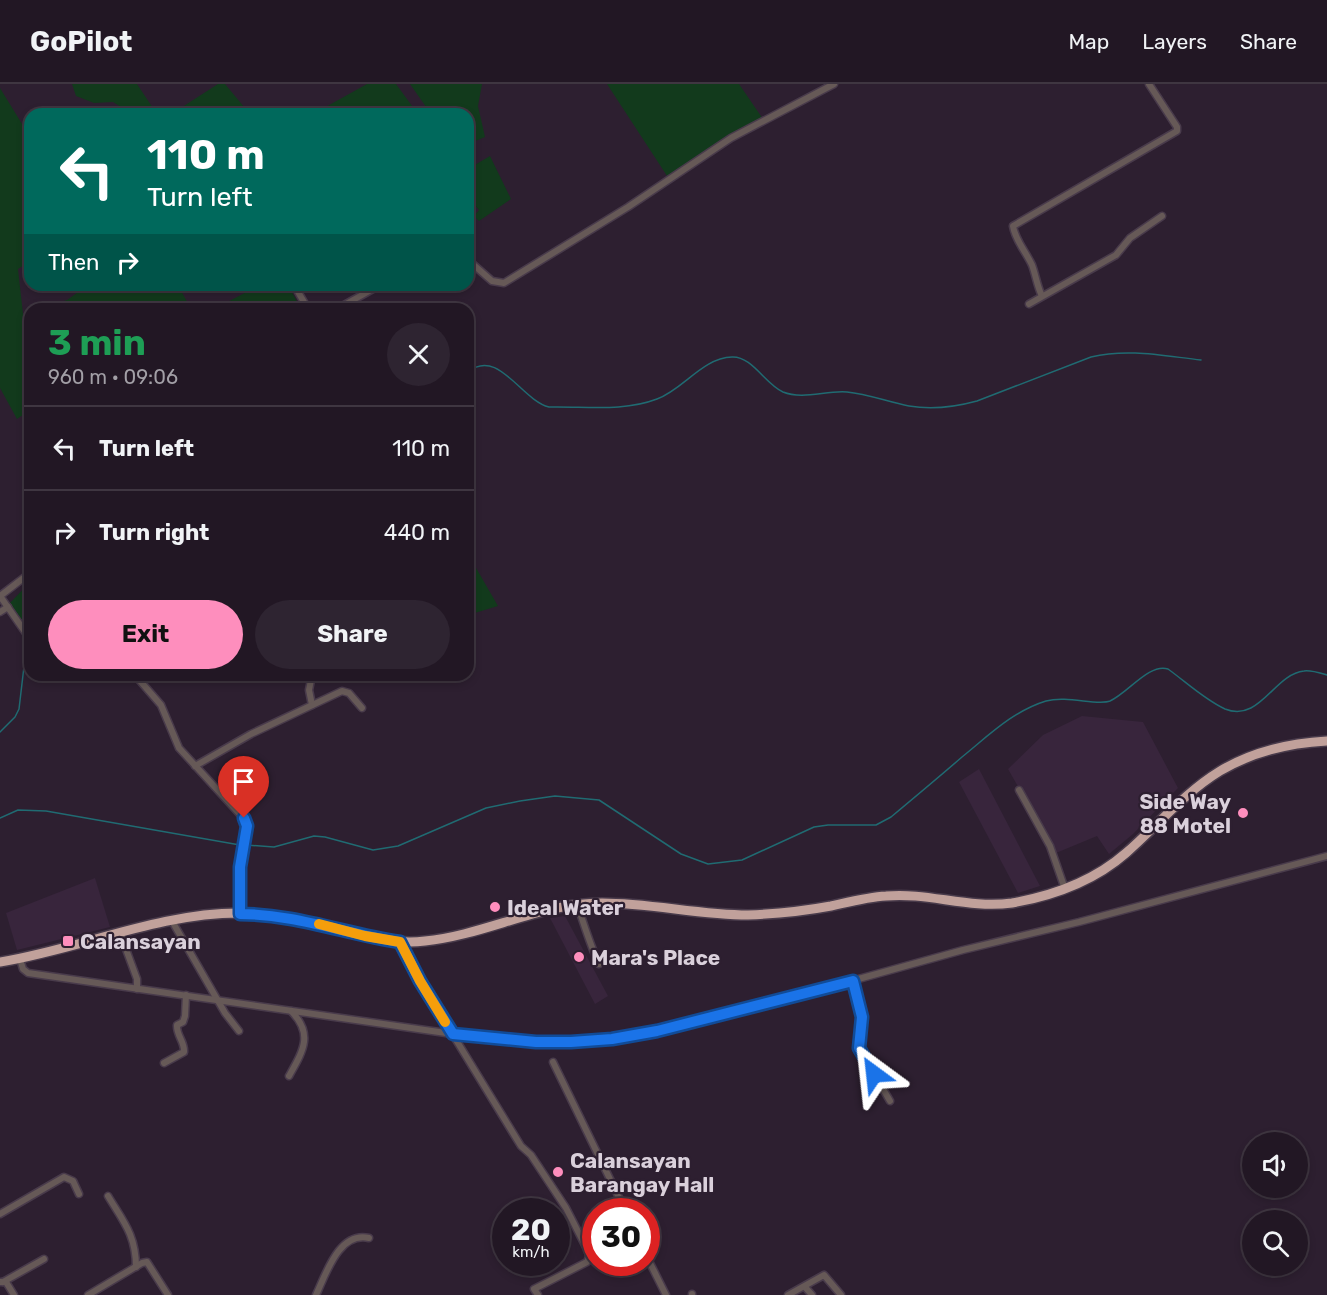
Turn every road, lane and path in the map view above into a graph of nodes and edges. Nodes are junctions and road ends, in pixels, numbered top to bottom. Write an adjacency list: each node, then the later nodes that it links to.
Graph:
1 (834, 84): 4 (street)
2 (1149, 84): 6 (street)
3 (1162, 216): 6 (street)
4 (474, 265)
5 (369, 291): 7 (street)
6 (1042, 297): 8 (street)
7 (348, 303)
8 (1029, 304)
9 (24, 578): 10 (street)
10 (0, 596): 11 (street)
11 (8, 607): 12 (street); 13 (street)
12 (0, 612)
13 (24, 630)
14 (140, 681): 19 (street)
15 (311, 681): 16 (street)
16 (312, 705): 17 (street); 19 (street)
17 (362, 708)
18 (1327, 741): 22 (highway)
19 (195, 766): 24 (street)
20 (1019, 790): 22 (street)
21 (1327, 856): 31 (street)
22 (1065, 889): 23 (highway)
23 (577, 904): 27 (highway); 30 (street)
24 (240, 914): 25 (highway); 27 (highway)
25 (172, 921): 26 (highway); 34 (street)
26 (120, 933): 28 (highway); 32 (street)
27 (400, 942): 37 (street)
28 (20, 959): 29 (highway); 32 (street)
29 (0, 962)
30 (599, 964)
31 (853, 981): 37 (street); 41 (street)
32 (137, 989): 33 (street)
33 (186, 995): 34 (street); 39 (street)
34 (219, 1000): 35 (street); 36 (street)
35 (290, 1010): 37 (street); 40 (street)
36 (239, 1030)
37 (453, 1034): 56 (street)
38 (553, 1062): 44 (street)
39 (164, 1063)
40 (289, 1076)
41 (890, 1101)
42 (79, 1194): 45 (street)
43 (108, 1196): 48 (street)
44 (619, 1198)
45 (0, 1214)
46 (369, 1238): 55 (street)
47 (44, 1259): 50 (street)
48 (136, 1267): 53 (street); 54 (street)
49 (657, 1276): 57 (street)
50 (1, 1282): 52 (street)
51 (805, 1287): 58 (street); 59 (street); 60 (street)
52 (14, 1295)
53 (88, 1295)
54 (168, 1295)
55 (316, 1295)
56 (538, 1295)
57 (666, 1295)
58 (788, 1295)
59 (812, 1295)
60 (842, 1295)

